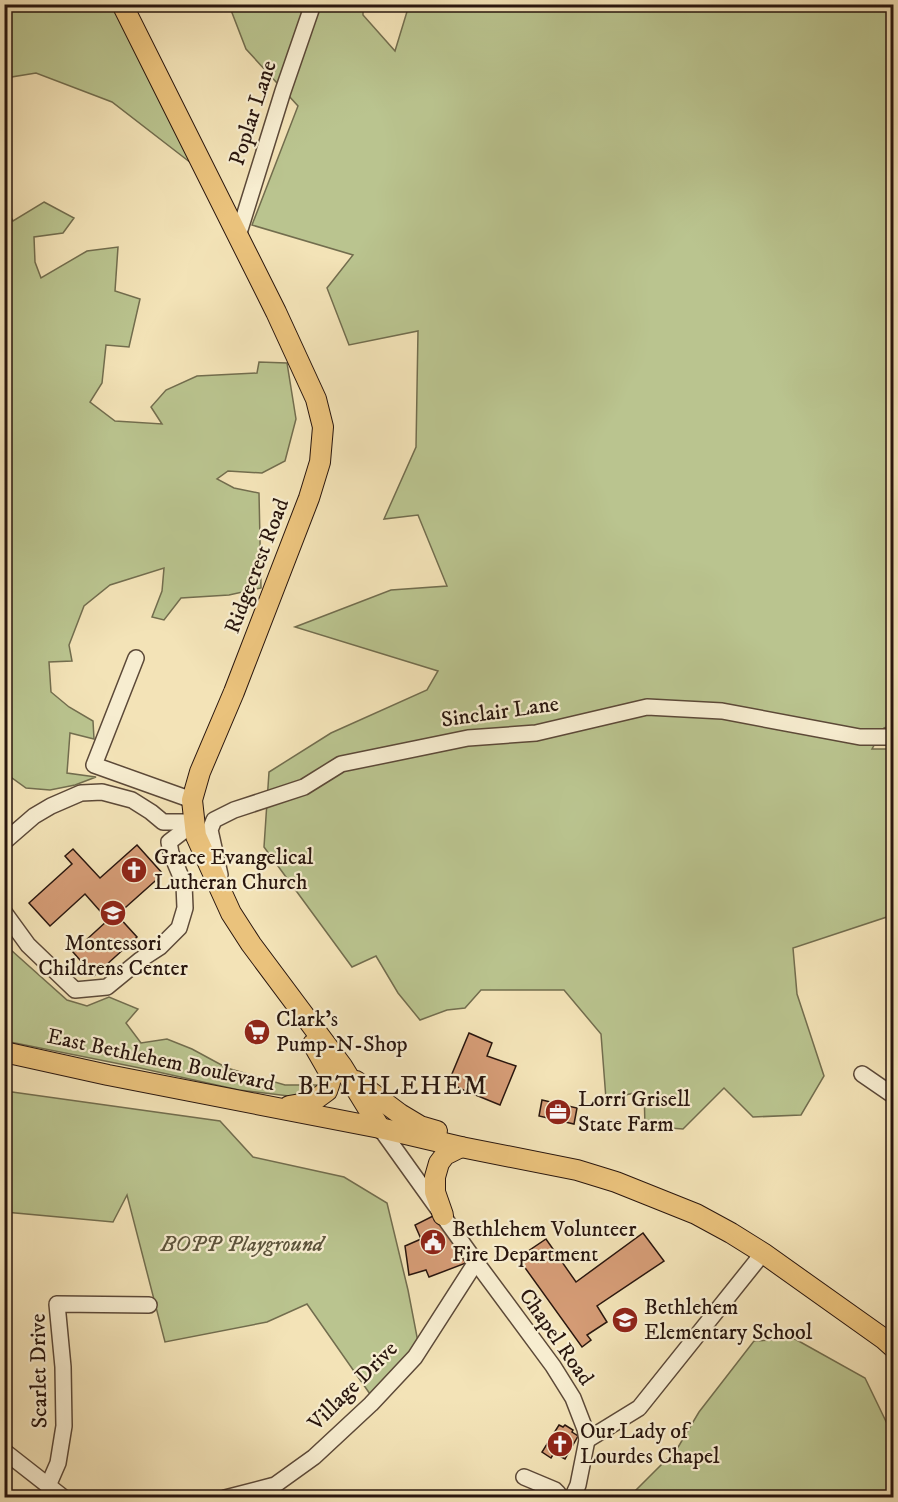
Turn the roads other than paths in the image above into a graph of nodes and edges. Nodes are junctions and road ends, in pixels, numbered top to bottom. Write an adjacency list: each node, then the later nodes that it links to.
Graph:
1 (122, 4): 3 (main road, Ridgecrest Road)
2 (313, 4): 3 (street, Poplar Lane)
3 (238, 236): 6 (main road, Ridgecrest Road)
4 (136, 658): 6 (street)
5 (894, 737): 9 (street, Sinclair Lane)
6 (192, 800): 7 (main road, Ridgecrest Road)
7 (195, 822): 8 (street); 9 (main road, Ridgecrest Road); 10 (street)
8 (4, 842)
9 (228, 907): 11 (main road, Ridgecrest Road)
10 (4, 912)
11 (286, 989): 14 (main road, Ridgecrest Road); 16 (main road)
12 (4, 1052): 16 (main road, East Bethlehem Boulevard)
13 (862, 1074): 15 (street)
14 (348, 1076): 17 (main road, Ridgecrest Road); 19 (main road)
15 (894, 1096)
16 (277, 1108): 17 (main road, East Bethlehem Boulevard)
17 (380, 1128): 18 (main road, East Bethlehem Boulevard); 20 (street, Chapel Road)
18 (461, 1147): 19 (main road, East Bethlehem Boulevard); 20 (main road)
19 (537, 1161): 21 (main road)
20 (443, 1215): 22 (street, Chapel Road)
21 (763, 1253): 24 (main road); 25 (street)
22 (476, 1262): 25 (street, Chapel Road); 30 (street, Village Drive)
23 (149, 1305): 28 (street, Scarlet Drive)
24 (894, 1348)
25 (587, 1440): 32 (street, Chapel Road)
26 (4, 1451): 28 (street)
27 (524, 1477): 31 (street)
28 (48, 1486): 29 (street)
29 (64, 1497)
30 (225, 1497)
31 (559, 1497)
32 (572, 1497)

